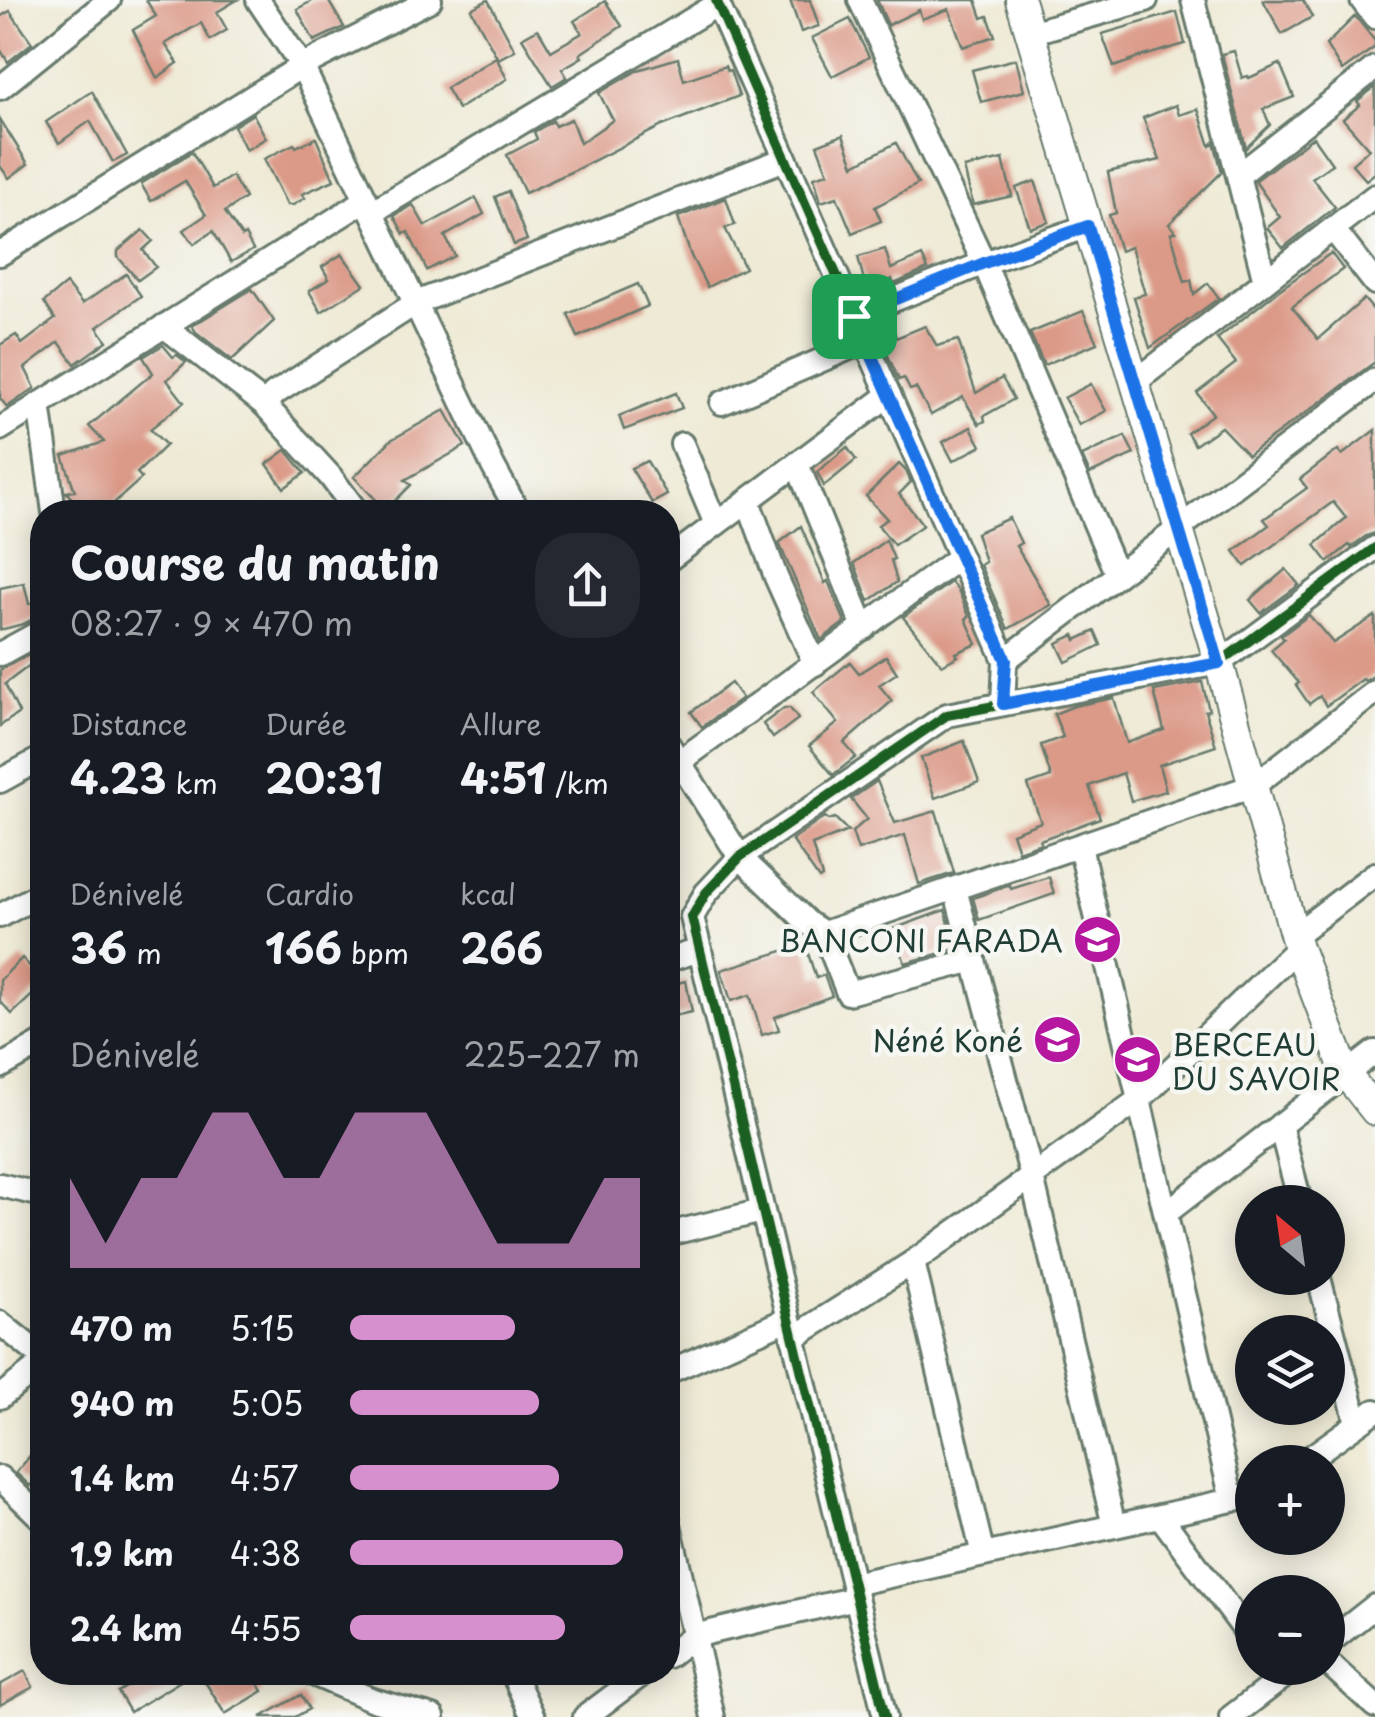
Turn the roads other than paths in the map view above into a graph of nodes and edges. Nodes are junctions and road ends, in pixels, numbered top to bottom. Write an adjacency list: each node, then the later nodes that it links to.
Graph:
1 (109, 0): 14 (street)
2 (258, 0): 12 (street)
3 (430, 0): 12 (street)
4 (860, 0): 22 (street)
5 (1020, 0): 11 (main road)
6 (1146, 0): 11 (street)
7 (1193, 0): 16 (street)
8 (1362, 0): 10 (street)
9 (717, 2): 15 (street); 18 (street)
10 (1375, 16)
11 (1030, 33): 19 (main road)
12 (302, 66): 18 (street); 21 (street)
13 (1375, 68): 16 (street)
14 (0, 88)
15 (786, 159): 25 (street); 26 (street)
16 (1239, 176): 23 (street)
17 (1375, 196): 20 (street)
18 (369, 206): 25 (street); 27 (street)
19 (1088, 226): 22 (street); 30 (main road)
20 (1332, 229): 23 (street); 24 (street)
21 (0, 254)
22 (984, 263): 26 (street); 47 (street)
23 (1265, 281): 30 (street)
24 (1375, 283)
25 (416, 303): 34 (street); 40 (street)
26 (854, 316): 28 (street)
27 (164, 326): 33 (street); 34 (street)
28 (866, 341): 31 (street); 32 (street)
29 (1375, 380): 43 (street)
30 (1135, 382): 43 (main road)
31 (889, 395): 37 (street); 46 (street)
32 (722, 403)
33 (39, 404): 35 (street); 38 (street)
34 (264, 404): 39 (street)
35 (0, 429)
36 (682, 444): 42 (street)
37 (797, 464): 41 (street); 48 (street)
38 (52, 500)
39 (348, 500)
40 (511, 500)
41 (748, 501): 42 (street); 53 (street)
42 (716, 524): 45 (street)
43 (1179, 528): 47 (street); 52 (main road)
44 (1375, 548): 52 (street)
45 (680, 551)
46 (960, 558): 48 (street); 51 (street)
47 (1117, 575): 51 (street)
48 (864, 628): 53 (street)
49 (30, 638): 50 (street)
50 (0, 654)
51 (1006, 660): 55 (street)
52 (1219, 663): 55 (street); 60 (main road)
53 (814, 664): 56 (street)
54 (1375, 692): 60 (street)
55 (1003, 704): 62 (street)
56 (680, 744)
57 (680, 763): 62 (street)
58 (30, 765): 59 (street)
59 (0, 781)
60 (1253, 786): 61 (street); 68 (main road)
61 (1080, 846): 64 (street); 76 (street)
62 (740, 857): 67 (street); 69 (street)
63 (1375, 874): 68 (street)
64 (955, 888): 67 (street); 71 (street)
65 (30, 900): 66 (street)
66 (0, 916)
67 (824, 933): 71 (street)
68 (1297, 942): 75 (main road); 76 (street)
69 (700, 950): 70 (street); 83 (street)
70 (680, 956)
71 (974, 960): 79 (street)
72 (30, 1050): 74 (street)
73 (1375, 1052): 75 (street)
74 (0, 1067)
75 (1346, 1074): 77 (main road); 78 (street)
76 (1140, 1099): 79 (street); 84 (street)
77 (1375, 1111)
78 (1280, 1125): 81 (street); 84 (street)
79 (1032, 1177): 86 (street); 101 (street)
80 (0, 1185): 82 (street)
81 (1296, 1185)
82 (30, 1193)
83 (762, 1210): 85 (street); 89 (street)
84 (1166, 1214): 96 (street)
85 (680, 1231)
86 (913, 1262): 89 (street); 102 (street)
87 (1325, 1295): 94 (street)
88 (0, 1324): 90 (street)
89 (790, 1328): 91 (street); 104 (street)
90 (30, 1350)
91 (680, 1368)
92 (30, 1372): 93 (street)
93 (0, 1398)
94 (1366, 1417): 95 (street)
95 (1327, 1445)
96 (1235, 1471)
97 (0, 1478): 99 (street)
98 (1235, 1499): 100 (street)
99 (30, 1507)
100 (1160, 1516): 101 (street); 106 (street)
101 (1114, 1526): 102 (street)
102 (982, 1555): 104 (street)
103 (680, 1574): 108 (street)
104 (854, 1591): 108 (street); 120 (street)
105 (1375, 1606): 107 (street)
106 (1235, 1617)
107 (1345, 1629)
108 (694, 1636): 109 (street); 119 (street)
109 (680, 1647)
110 (1345, 1678): 115 (street)
111 (338, 1685): 116 (street)
112 (518, 1685): 117 (street)
113 (628, 1685): 118 (street)
114 (1267, 1685): 121 (street)
115 (1375, 1706)
116 (432, 1717)
117 (533, 1717)
118 (585, 1717)
119 (713, 1717)
120 (885, 1717)
121 (1231, 1717)

